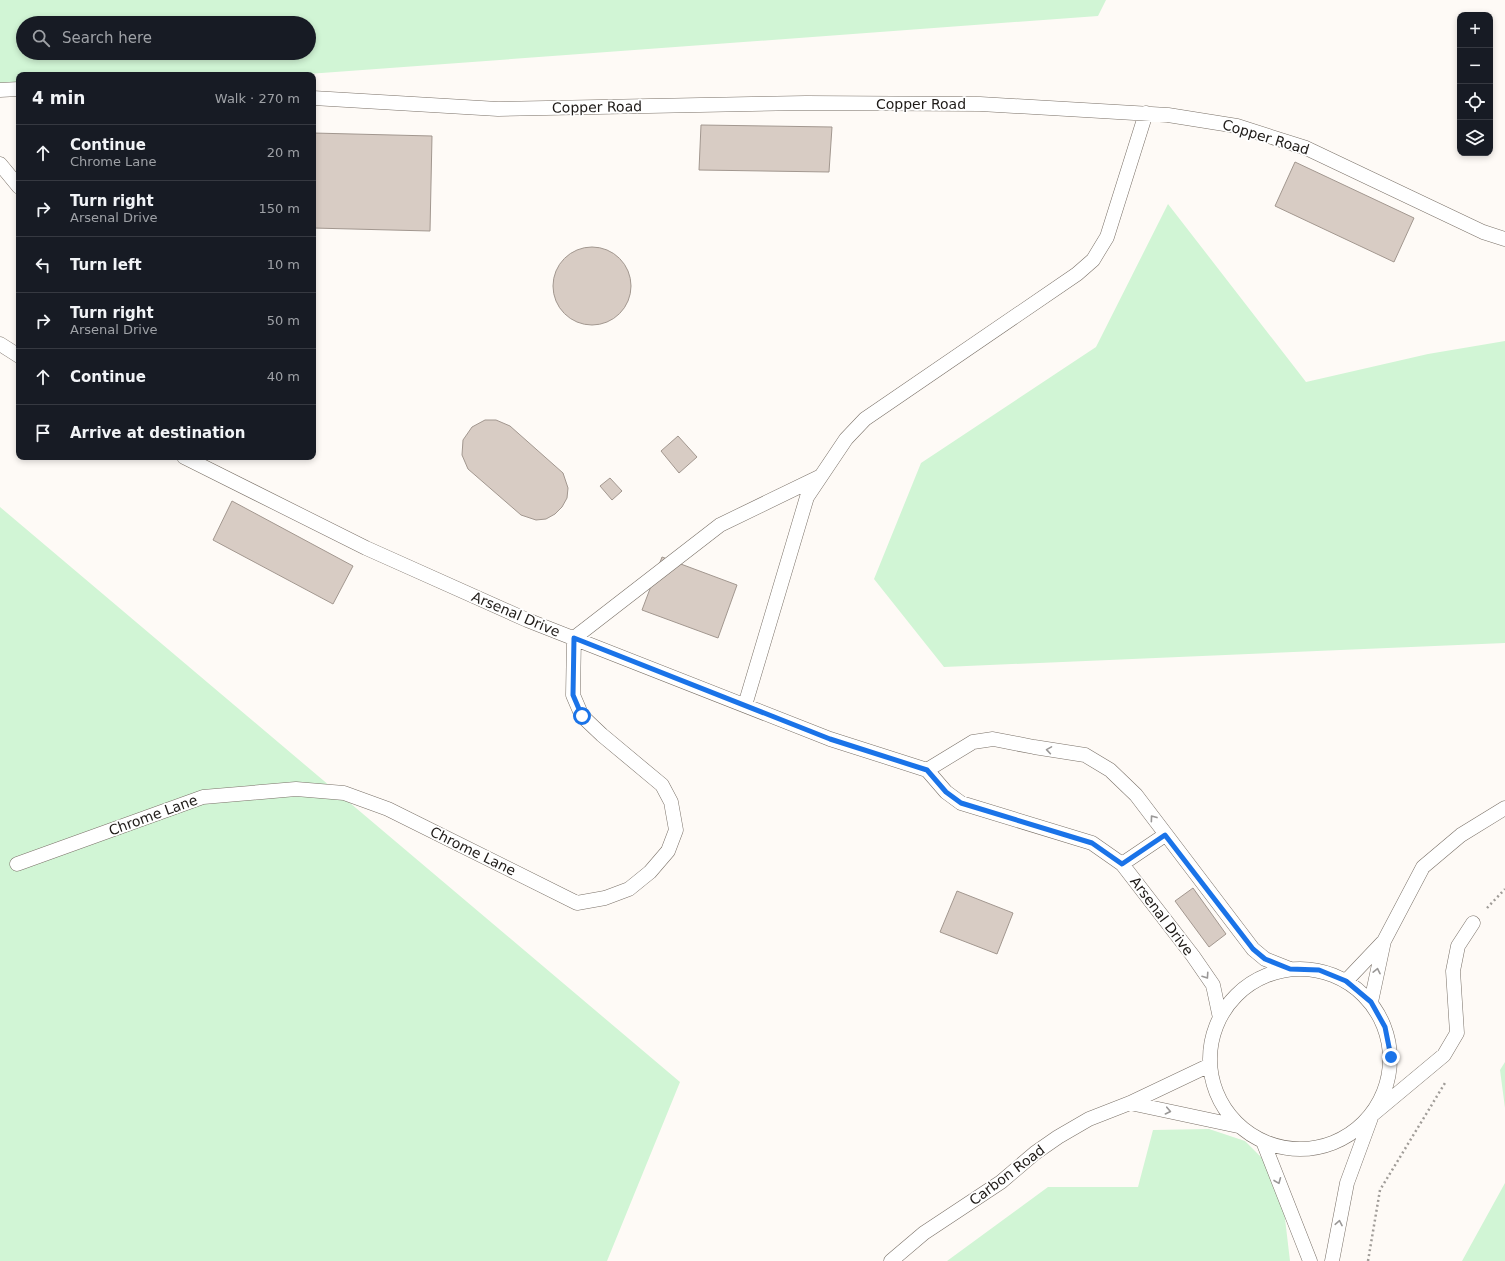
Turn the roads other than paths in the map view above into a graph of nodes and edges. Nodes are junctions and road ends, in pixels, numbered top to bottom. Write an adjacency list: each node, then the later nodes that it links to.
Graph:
1 (16, 89): 2 (lane)
2 (0, 90)
3 (316, 98): 4 (lane, Copper Road)
4 (1146, 113): 7 (lane, Copper Road); 11 (lane)
5 (0, 164): 6 (lane)
6 (16, 183)
7 (1505, 239)
8 (0, 344): 9 (lane)
9 (16, 354)
10 (192, 460): 12 (lane, Arsenal Drive)
11 (820, 477): 12 (lane); 13 (lane)
12 (574, 638): 13 (lane, Arsenal Drive); 17 (lane, Chrome Lane)
13 (745, 705): 14 (lane, Arsenal Drive)
14 (927, 770): 16 (lane, one-way to 14); 18 (lane, Arsenal Drive)
15 (1505, 808): 20 (lane)
16 (1165, 835): 18 (lane); 21 (lane)
17 (17, 864)
18 (1122, 864): 24 (lane, Arsenal Drive, one-way to 24)
19 (1473, 923): 27 (lane)
20 (1384, 941): 22 (lane); 23 (lane, one-way to 20)
21 (1290, 969): 22 (lane); 24 (lane)
22 (1346, 981): 23 (lane)
23 (1371, 1002): 27 (lane)
24 (1220, 1018): 25 (lane)
25 (1210, 1065): 26 (lane, Carbon Road); 28 (lane)
26 (1130, 1103): 28 (lane, one-way to 28); 30 (lane, Carbon Road)
27 (1372, 1115): 29 (lane); 32 (lane, one-way to 27)
28 (1238, 1126): 29 (lane)
29 (1264, 1144): 31 (lane, one-way to 31)
30 (891, 1261)
31 (1310, 1261)
32 (1332, 1261)

